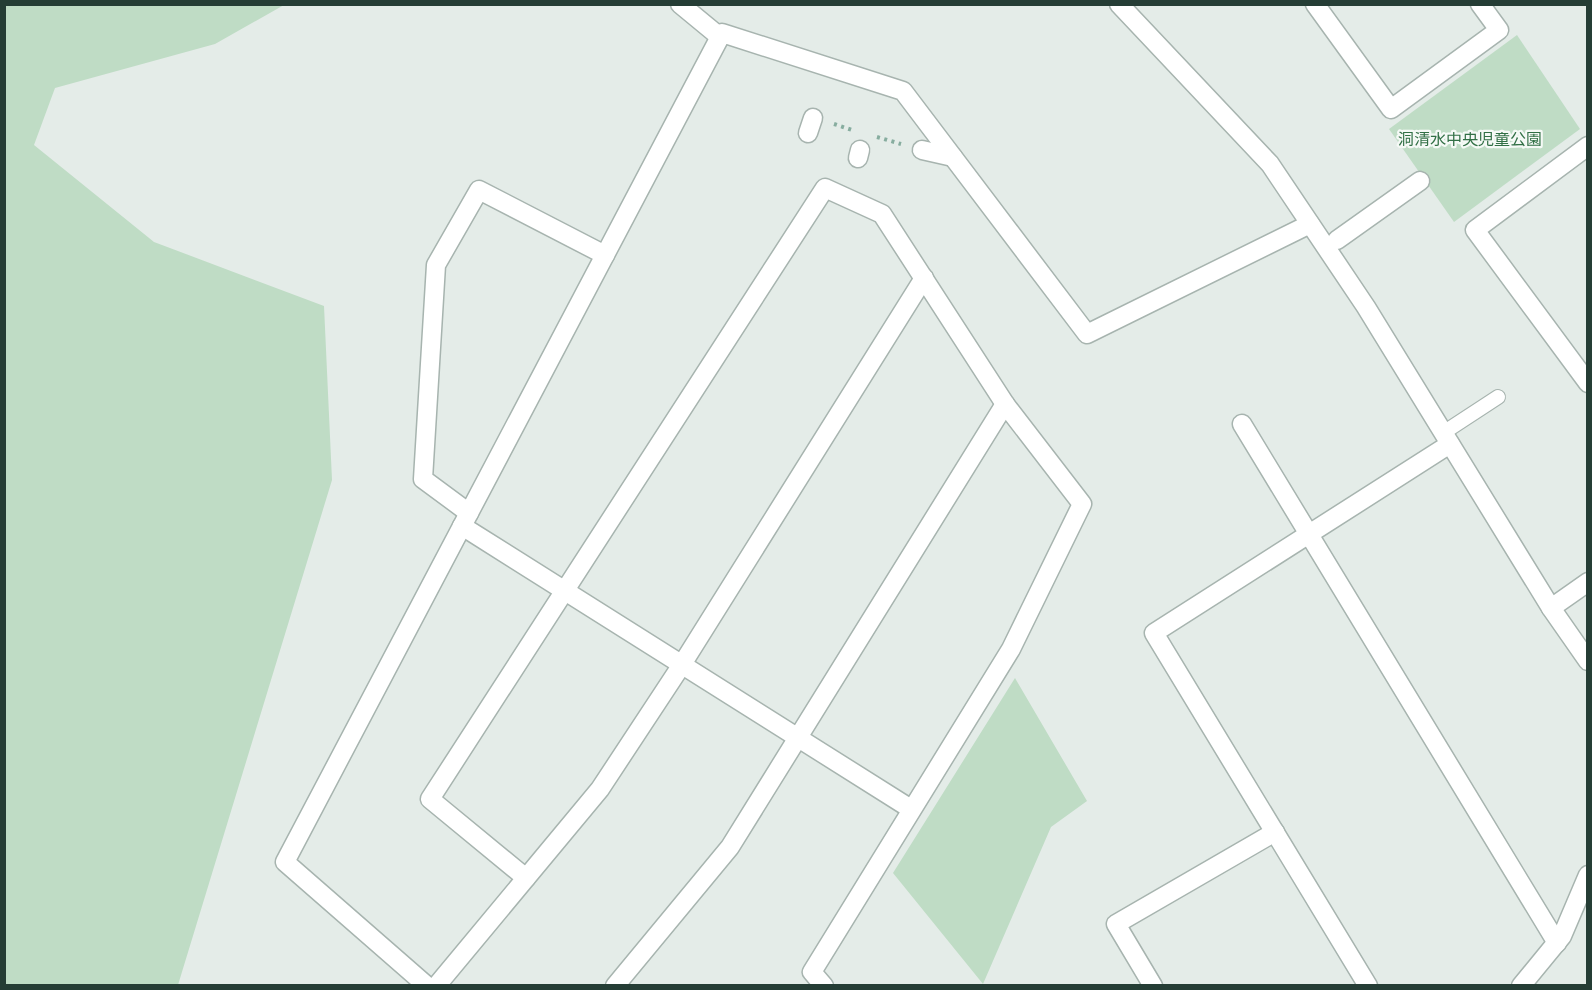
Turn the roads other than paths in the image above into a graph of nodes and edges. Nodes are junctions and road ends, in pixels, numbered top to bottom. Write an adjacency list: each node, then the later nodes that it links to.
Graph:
1 (680, 4): 5 (street)
2 (1119, 4): 10 (street)
3 (1315, 4): 4 (street)
4 (1480, 4)
5 (720, 37): 8 (street); 12 (street)
6 (922, 150): 8 (street)
7 (1585, 152): 14 (street)
8 (953, 158): 10 (street)
9 (1420, 181): 11 (street)
10 (1310, 224): 18 (street)
11 (1337, 240)
12 (605, 255): 19 (street); 19 (street)
13 (924, 278): 16 (street); 22 (street); 25 (street)
14 (1587, 383)
15 (1498, 397): 18 (lane)
16 (1005, 404): 26 (street); 27 (street)
17 (1242, 424): 20 (street)
18 (1446, 439): 20 (street); 23 (street)
19 (466, 520): 22 (street); 33 (street)
20 (1309, 534): 28 (street); 31 (street)
21 (1587, 582): 23 (street)
22 (564, 592): 25 (street); 30 (street)
23 (1551, 608): 24 (street)
24 (1587, 661)
25 (681, 666): 26 (street); 30 (street)
26 (799, 738): 27 (street); 32 (street)
27 (911, 809): 34 (street)
28 (1275, 832): 35 (street); 36 (street)
29 (1587, 875): 31 (street)
30 (526, 878): 33 (street)
31 (1557, 943): 37 (street)
32 (626, 981)
33 (432, 985)
34 (824, 986)
35 (1153, 986)
36 (1368, 986)
37 (1521, 986)

